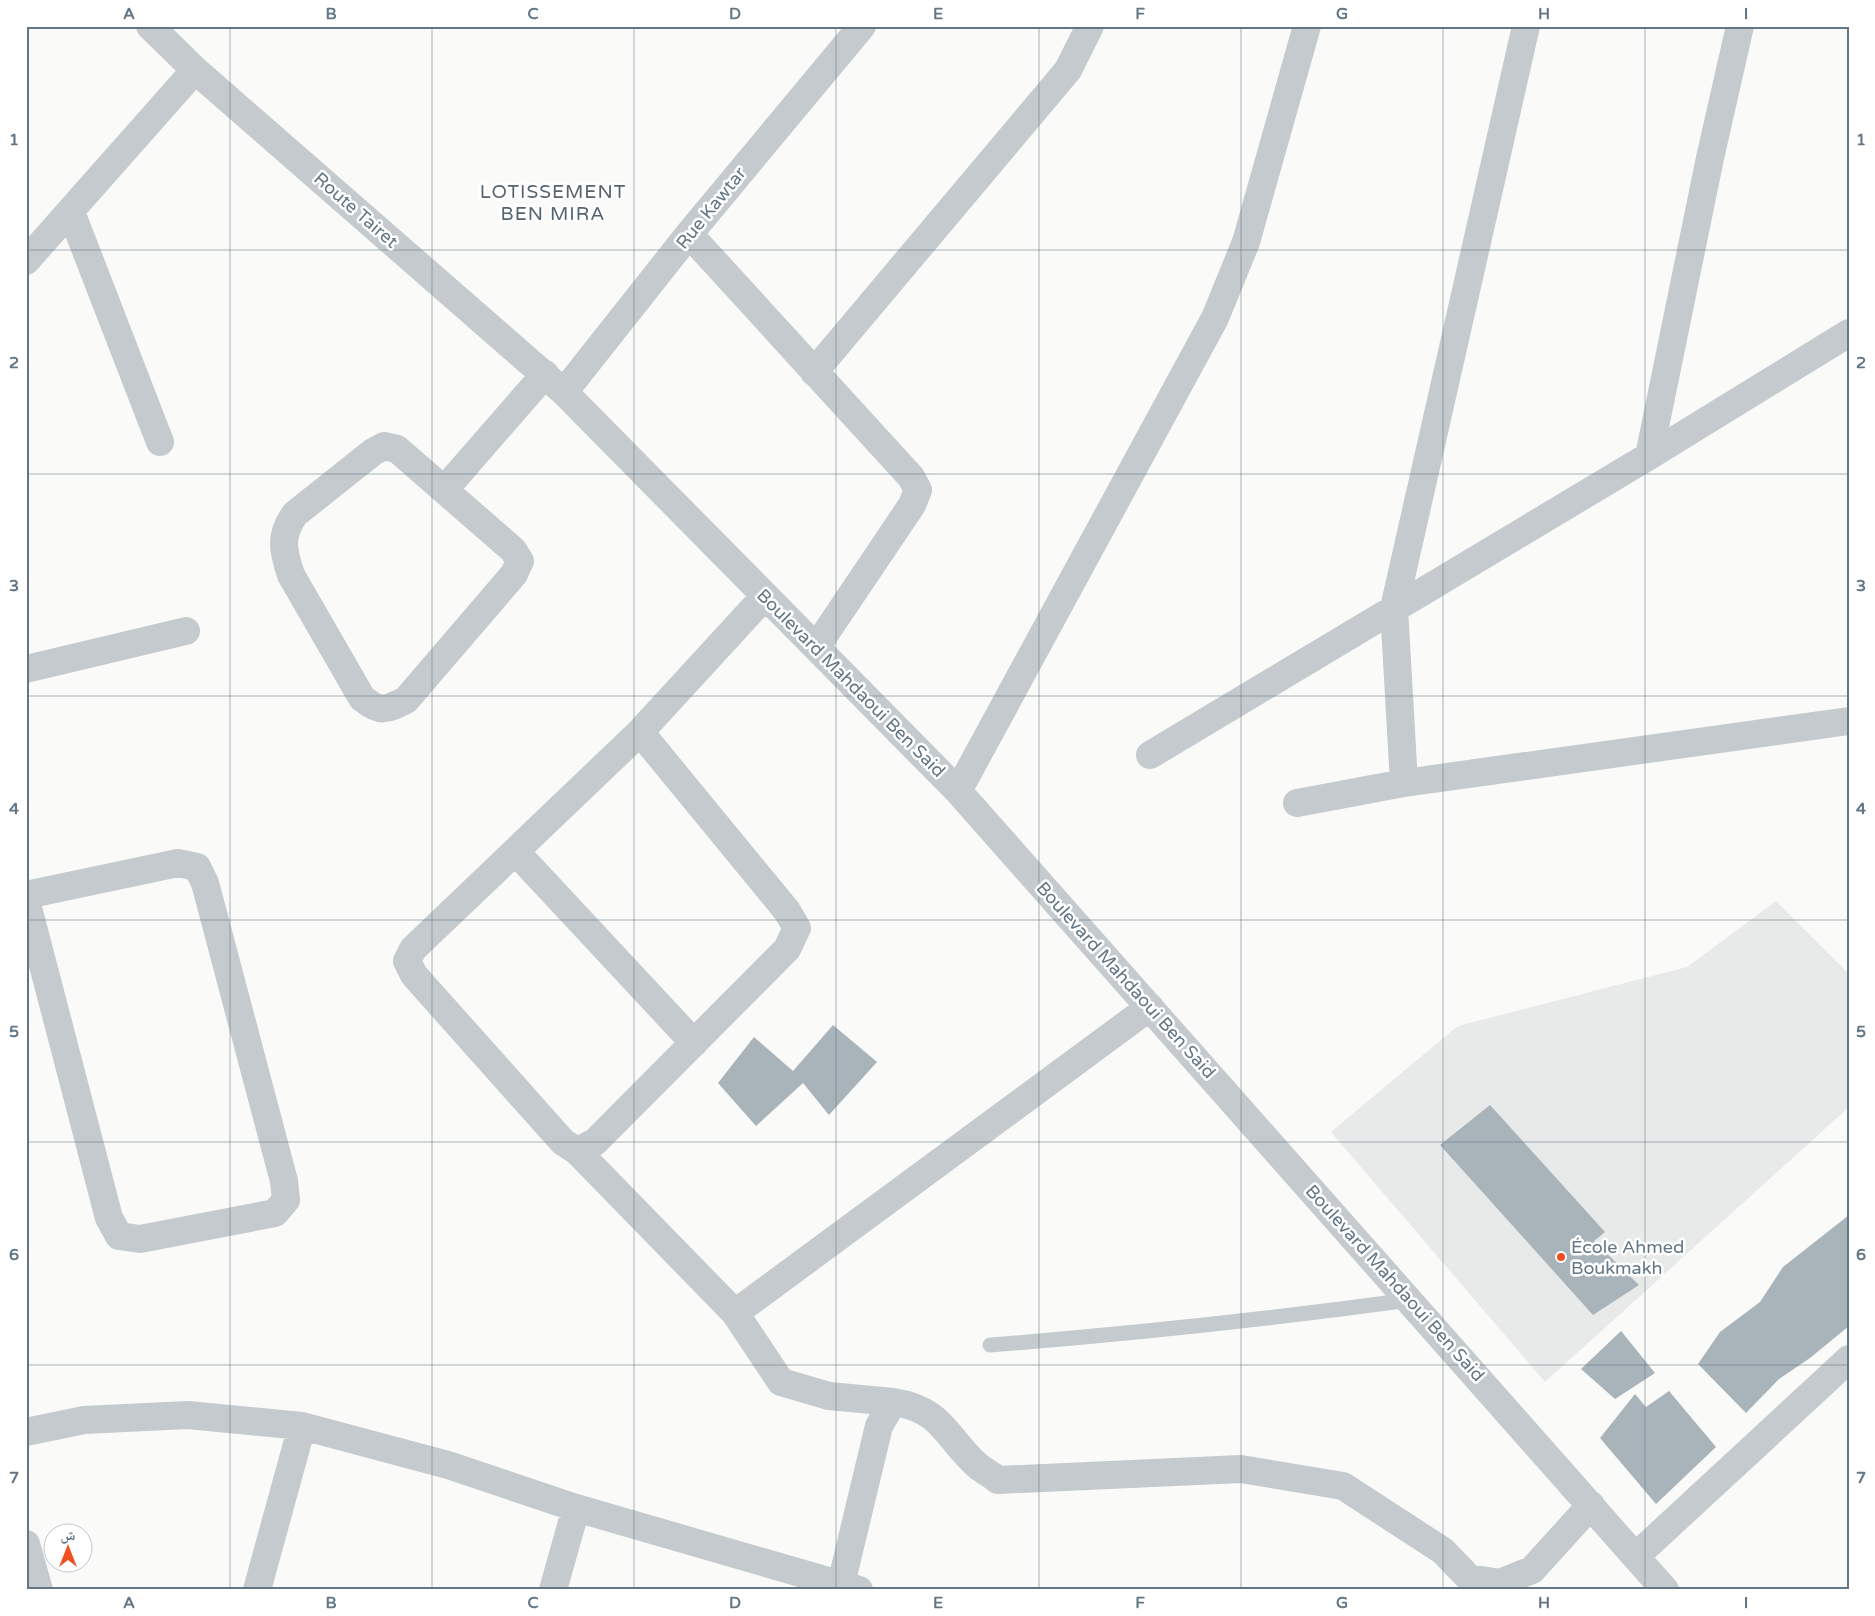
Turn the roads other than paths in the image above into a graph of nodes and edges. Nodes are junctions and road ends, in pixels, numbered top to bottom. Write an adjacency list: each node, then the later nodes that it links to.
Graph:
1 (150, 26): 7 (street, Route Tairet)
2 (862, 26): 9 (street, Rue Kawtar)
3 (1090, 26): 12 (street)
4 (1307, 26): 26 (street)
5 (1526, 26): 18 (street)
6 (1740, 26): 15 (street)
7 (195, 70): 8 (street); 13 (street, Route Tairet)
8 (71, 212): 10 (street); 14 (street)
9 (689, 234): 12 (street); 13 (street, Rue Kawtar)
10 (26, 260)
11 (1849, 333): 15 (street)
12 (814, 372): 20 (street)
13 (554, 383): 16 (street, Rue Kawtar); 17 (street, Boulevard Mahdaoui Ben Said)
14 (160, 442)
15 (1649, 456): 18 (street)
16 (445, 488): 16 (street)
17 (765, 596): 20 (street, Boulevard Mahdaoui Ben Said); 23 (street)
18 (1394, 608): 24 (street); 25 (street)
19 (186, 632): 21 (street)
20 (817, 646): 26 (street, Boulevard Mahdaoui Ben Said)
21 (26, 669)
22 (1849, 721): 25 (street)
23 (640, 732): 28 (street); 32 (street)
24 (1150, 755)
25 (1404, 783): 27 (street)
26 (958, 791): 31 (street, Boulevard Mahdaoui Ben Said)
27 (1297, 803)
28 (516, 852): 32 (street); 33 (street)
29 (26, 895): 30 (street)
30 (26, 900)
31 (1150, 1007): 34 (street, Boulevard Mahdaoui Ben Said); 35 (street)
32 (694, 1043): 33 (street)
33 (577, 1151): 35 (street)
34 (1409, 1300): 36 (lane); 41 (street, Boulevard Mahdaoui Ben Said)
35 (735, 1314): 38 (street)
36 (990, 1345)
37 (1849, 1359): 44 (street)
38 (893, 1402): 41 (street); 45 (street)
39 (302, 1426): 40 (street); 42 (street); 47 (street)
40 (26, 1432)
41 (1592, 1506): 44 (street, Boulevard Mahdaoui Ben Said)
42 (576, 1508): 45 (street); 48 (street)
43 (26, 1544): 46 (street)
44 (1636, 1556): 49 (street, Boulevard Mahdaoui Ben Said)
45 (850, 1587)
46 (39, 1590)
47 (257, 1590)
48 (553, 1590)
49 (1665, 1590)

